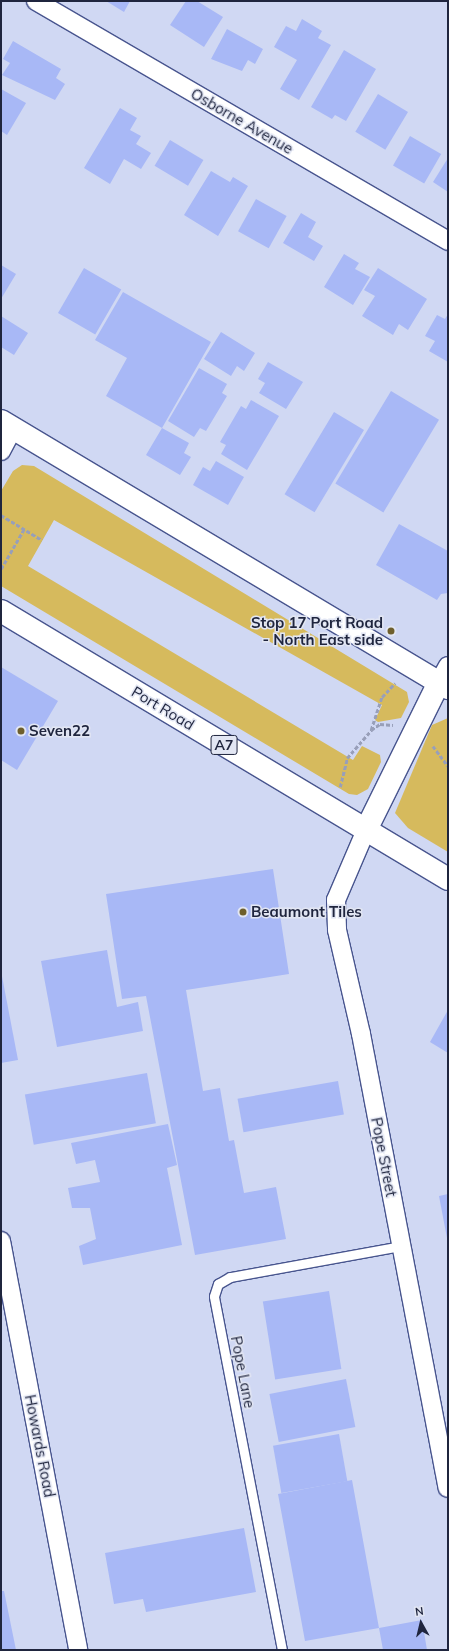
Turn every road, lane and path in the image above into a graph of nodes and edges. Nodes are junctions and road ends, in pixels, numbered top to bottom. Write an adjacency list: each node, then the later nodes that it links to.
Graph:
1 (36, 1): 2 (street, Osborne Avenue)
2 (448, 242)
3 (7, 424): 4 (street); 10 (highway)
4 (1, 451)
5 (1, 515): 6 (path)
6 (24, 529): 7 (path); 8 (path)
7 (42, 540)
8 (1, 569)
9 (1, 611): 17 (highway, Port Road / A7)
10 (445, 678): 17 (highway)
11 (395, 683): 13 (path)
12 (394, 725): 13 (path)
13 (371, 730): 16 (path)
14 (428, 743): 15 (path)
15 (448, 766)
16 (340, 787)
17 (366, 830): 18 (highway, Port Road / A7); 20 (street, Pope Street)
18 (448, 878)
19 (1, 1241): 22 (street, Howards Road)
20 (401, 1246): 21 (street, Pope Street); 23 (lane, Pope Lane)
21 (448, 1488)
22 (78, 1650)
23 (282, 1650)

